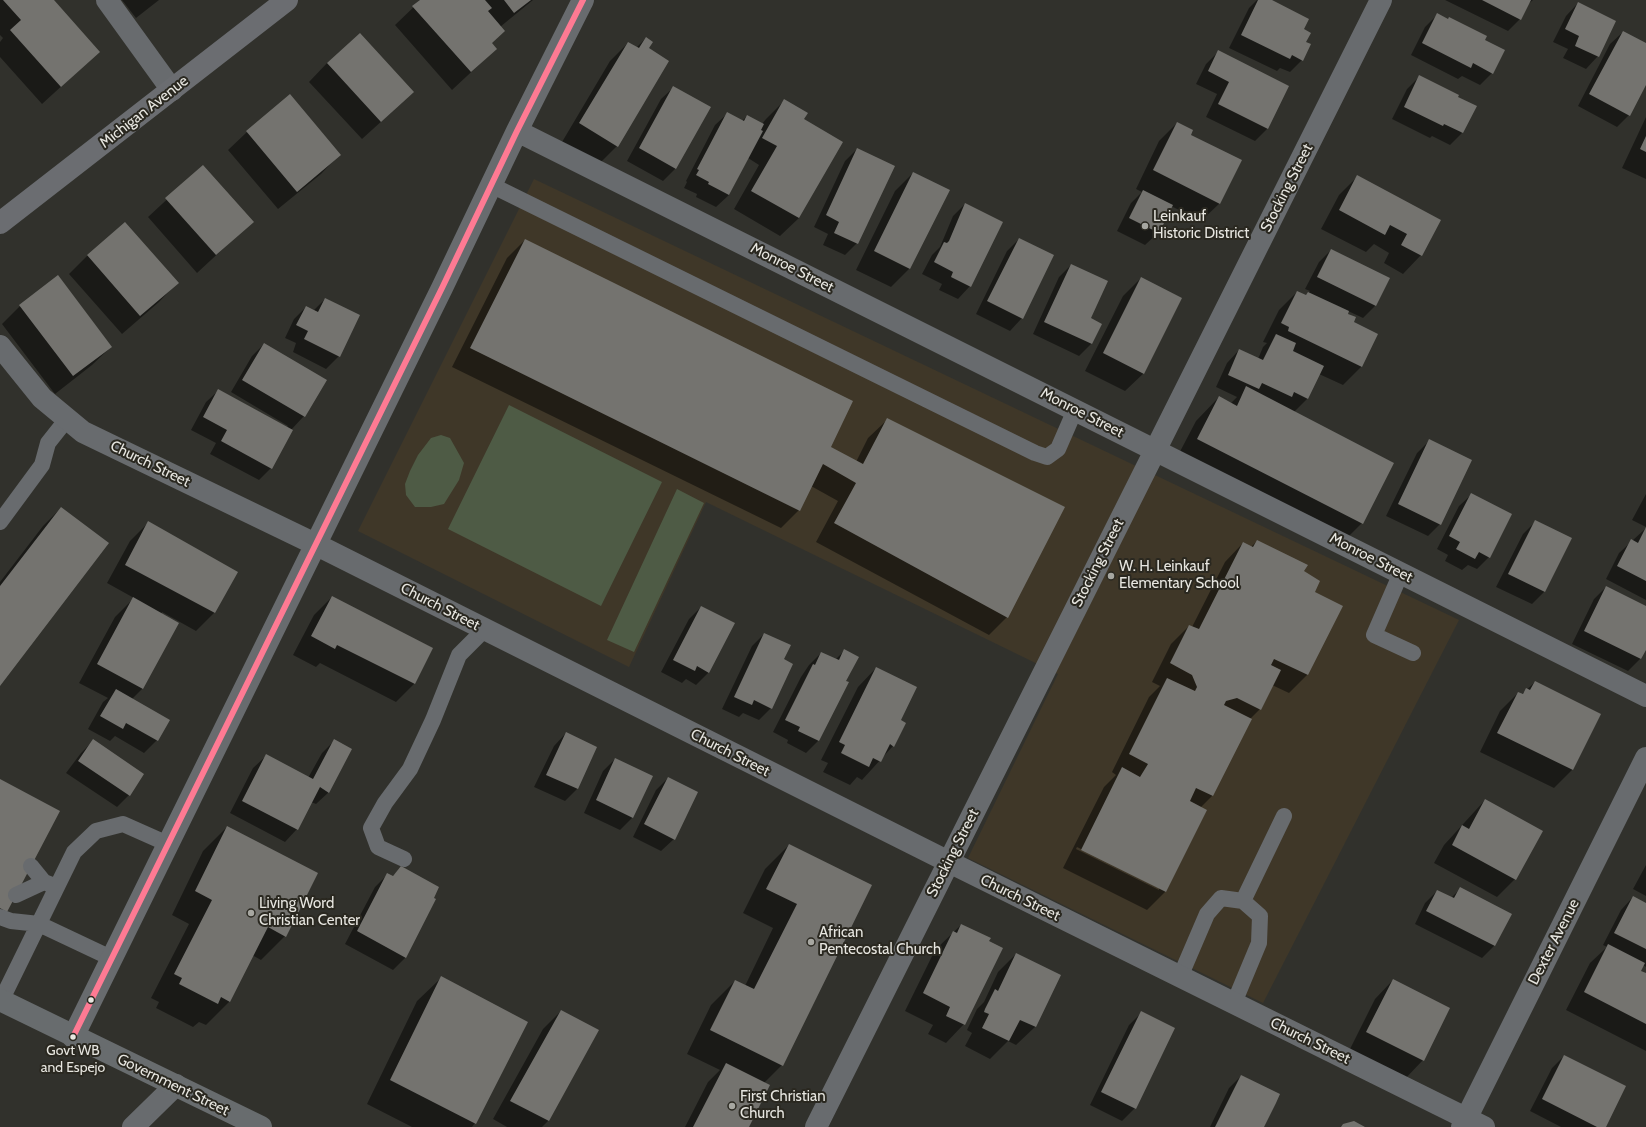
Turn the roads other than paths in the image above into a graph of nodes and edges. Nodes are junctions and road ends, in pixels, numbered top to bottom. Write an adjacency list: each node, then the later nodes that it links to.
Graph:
1 (108, 0): 5 (street)
2 (287, 0): 5 (main road, Michigan Avenue)
3 (583, 0): 6 (street)
4 (1381, 0): 12 (street, Stocking Street)
5 (172, 90): 8 (main road, Michigan Avenue)
6 (517, 131): 7 (street); 10 (street, Monroe Street)
7 (491, 185): 10 (lane); 14 (street)
8 (0, 223)
9 (0, 346): 11 (street, Church Street)
10 (1075, 410): 12 (street, Monroe Street)
11 (67, 419): 13 (lane); 14 (street, Church Street)
12 (1155, 450): 15 (street, Monroe Street); 23 (street, Stocking Street)
13 (0, 522)
14 (315, 544): 16 (street, Church Street); 21 (street)
15 (1401, 573): 17 (lane); 18 (street, Monroe Street)
16 (485, 630): 22 (lane); 23 (street, Church Street)
17 (1413, 653)
18 (1646, 696)
19 (1646, 758): 36 (street, Dexter Avenue)
20 (1284, 816): 27 (lane)
21 (168, 844): 25 (lane); 30 (street)
22 (404, 859)
23 (949, 862): 31 (street, Church Street); 39 (street, Stocking Street)
24 (31, 866): 25 (lane)
25 (50, 885): 26 (lane); 29 (lane)
26 (16, 895)
27 (1243, 901): 31 (lane); 33 (lane)
28 (0, 917): 29 (lane)
29 (39, 924): 30 (lane); 32 (lane)
30 (111, 958): 34 (street)
31 (1180, 977): 33 (street, Church Street)
32 (1, 1000): 34 (main road, Government Street)
33 (1234, 1003): 36 (street, Church Street)
34 (73, 1036): 35 (main road, Government Street)
35 (176, 1085): 37 (street); 38 (main road, Government Street)
36 (1471, 1124)
37 (133, 1127)
38 (260, 1127)
39 (816, 1127)

